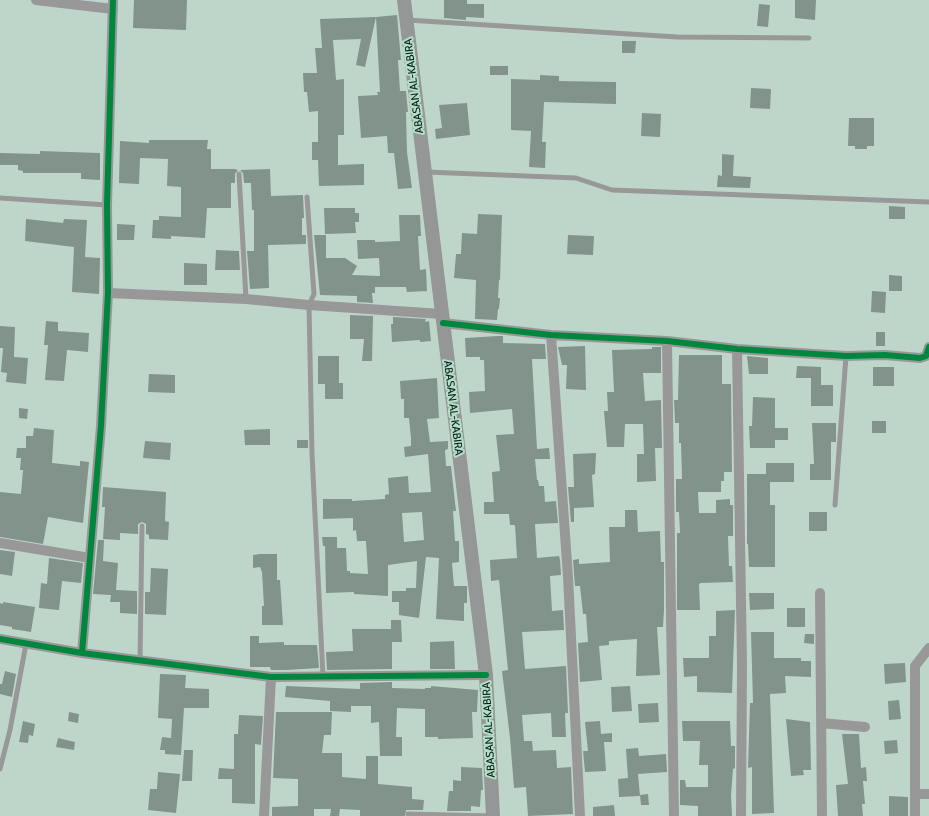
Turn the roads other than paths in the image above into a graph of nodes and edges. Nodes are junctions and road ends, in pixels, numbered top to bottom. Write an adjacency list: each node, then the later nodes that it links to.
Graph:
1 (36, 0): 3 (street)
2 (404, 0): 4 (main road, ABASAN AL-KABIRA)
3 (113, 5): 11 (street)
4 (406, 20): 5 (lane); 6 (main road, ABASAN AL-KABIRA)
5 (809, 38)
6 (424, 172): 10 (lane); 15 (main road, ABASAN AL-KABIRA)
7 (239, 174): 13 (lane)
8 (307, 197): 14 (lane)
9 (0, 198): 11 (lane)
10 (929, 202)
11 (107, 205): 12 (street)
12 (108, 293): 13 (street); 24 (street)
13 (246, 299): 14 (street)
14 (309, 305): 15 (street); 31 (lane)
15 (442, 318): 16 (street); 32 (main road, ABASAN AL-KABIRA)
16 (551, 335): 17 (street); 42 (street)
17 (667, 341): 18 (street); 43 (street)
18 (737, 349): 20 (street); 44 (street)
19 (928, 353): 20 (street)
20 (846, 356): 21 (lane)
21 (835, 505)
22 (142, 526): 30 (lane)
23 (0, 544): 24 (street)
24 (90, 558): 29 (street)
25 (820, 592): 34 (street)
26 (0, 639): 27 (street)
27 (26, 644): 29 (street); 36 (lane)
28 (929, 648): 37 (street)
29 (82, 653): 30 (street)
30 (140, 660): 33 (street)
31 (323, 676): 32 (street); 33 (street)
32 (486, 676): 41 (main road, ABASAN AL-KABIRA)
33 (271, 677): 40 (street)
34 (821, 723): 35 (street); 45 (street)
35 (865, 727)
36 (0, 769)
37 (916, 794): 38 (street); 46 (street)
38 (929, 794)
39 (408, 814): 41 (lane)
40 (264, 816)
41 (493, 816)
42 (580, 816)
43 (674, 816)
44 (741, 816)
45 (822, 816)
46 (915, 816)

